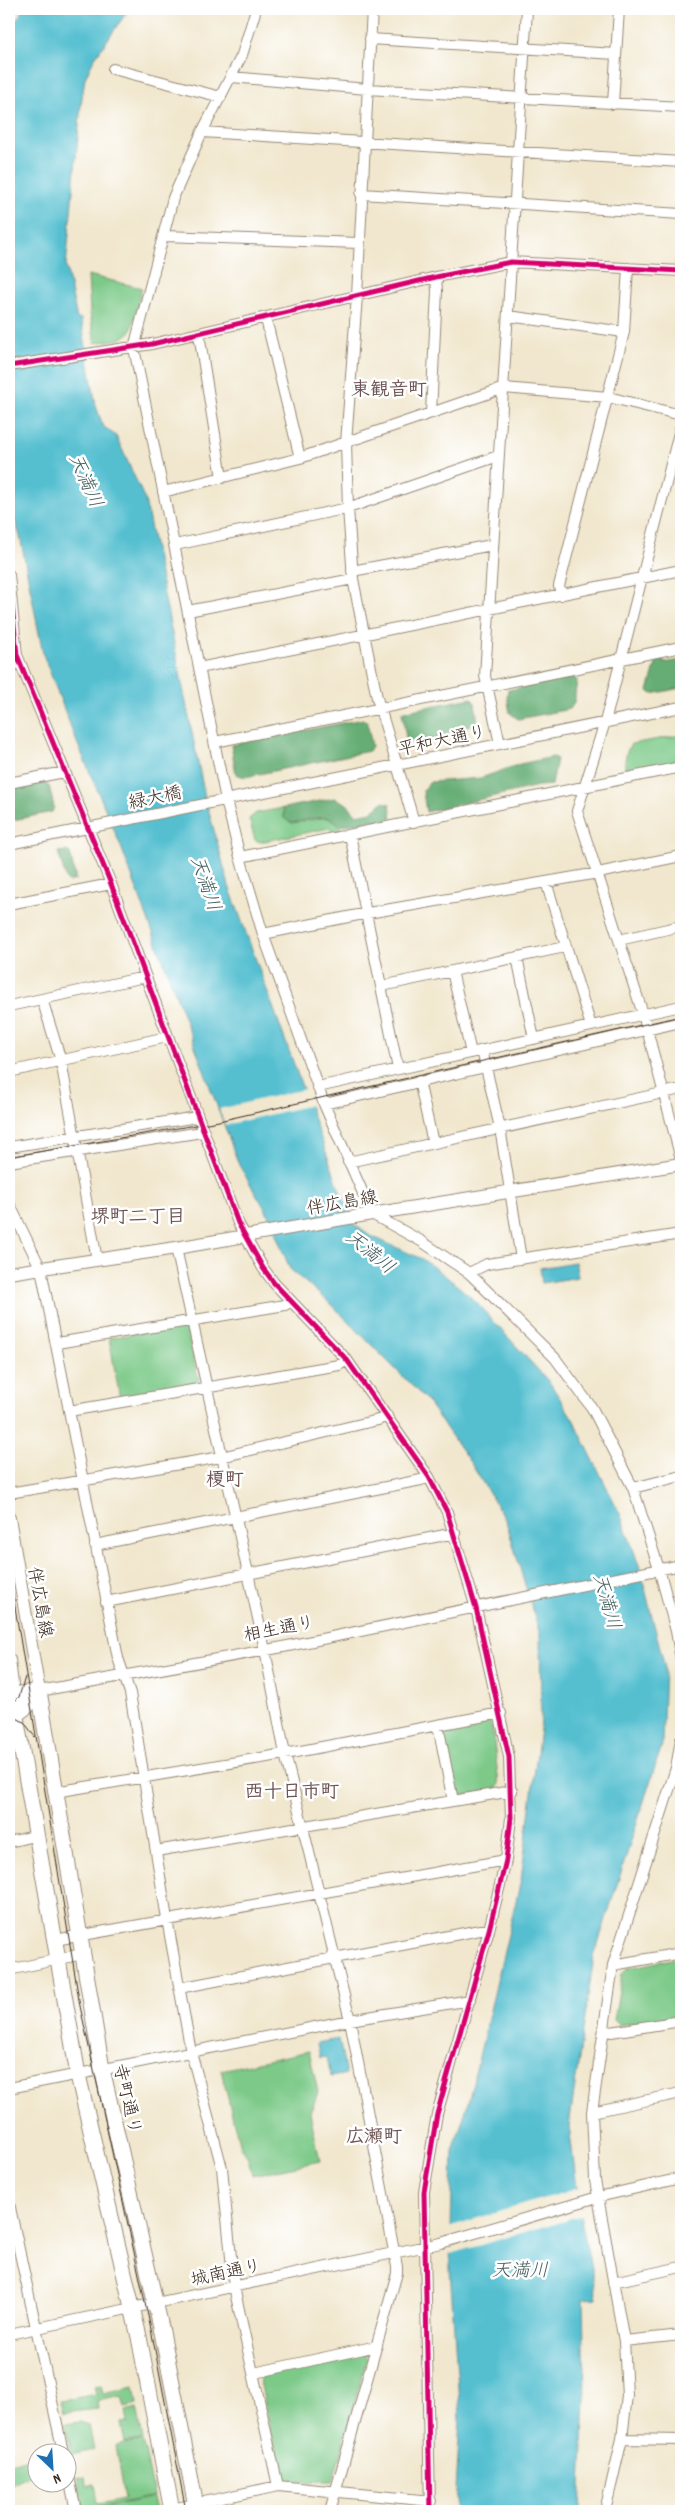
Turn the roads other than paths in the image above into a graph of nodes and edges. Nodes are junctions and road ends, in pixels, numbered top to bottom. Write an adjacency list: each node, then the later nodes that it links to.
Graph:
1 (256, 9): 9 (street)
2 (372, 9): 5 (street)
3 (527, 9): 6 (street)
4 (619, 9): 7 (street)
5 (370, 39): 6 (street); 10 (street)
6 (524, 48): 7 (street); 12 (street)
7 (616, 54): 13 (street)
8 (113, 69): 11 (street)
9 (232, 77): 10 (street); 11 (street)
10 (367, 89): 12 (street); 16 (street)
11 (221, 97): 15 (street)
12 (522, 98): 13 (street); 17 (street)
13 (613, 104): 14 (street)
14 (681, 107)
15 (202, 132): 16 (street); 22 (street)
16 (364, 141): 17 (street); 19 (street)
17 (518, 152): 18 (street); 20 (street)
18 (681, 162)
19 (362, 194): 20 (street); 23 (street)
20 (515, 203): 21 (street); 24 (street)
21 (681, 214)
22 (164, 236): 23 (street); 33 (street)
23 (359, 243): 28 (street)
24 (511, 262): 25 (street); 27 (street); 29 (street)
25 (628, 268): 26 (street); 31 (street)
26 (681, 271)
27 (436, 277): 28 (street); 37 (street)
28 (356, 296): 30 (street); 40 (street)
29 (508, 316): 31 (street); 35 (street)
30 (266, 319): 32 (street); 42 (street)
31 (624, 332): 36 (street)
32 (199, 334): 33 (street); 43 (street)
33 (134, 348): 34 (street); 44 (street)
34 (9, 366)
35 (504, 388): 36 (street); 37 (street); 41 (street)
36 (608, 397): 38 (street); 52 (street)
37 (431, 413): 40 (street)
38 (681, 415)
39 (681, 425): 51 (street)
40 (346, 443): 42 (street); 45 (street)
41 (498, 456): 45 (street); 47 (street)
42 (300, 458): 43 (street)
43 (222, 478): 44 (street)
44 (163, 492): 46 (street)
45 (348, 508): 46 (street); 50 (street)
46 (175, 545): 54 (street)
47 (492, 545): 50 (street); 53 (street)
48 (681, 570): 51 (street)
49 (9, 575): 57 (street)
50 (353, 575): 54 (street); 55 (street)
51 (643, 577): 52 (street); 58 (street)
52 (561, 595): 53 (street)
53 (489, 609): 55 (street); 60 (street)
54 (188, 611): 59 (street)
55 (365, 634): 59 (street); 62 (street)
56 (681, 647): 58 (street)
57 (13, 657): 68 (street)
58 (622, 660): 60 (street); 63 (street)
59 (199, 668): 64 (street)
60 (487, 687): 62 (street); 65 (street)
61 (681, 706): 63 (street, 平和大通り)
62 (380, 709): 64 (street); 66 (street)
63 (605, 722): 65 (street, 平和大通り); 70 (street)
64 (215, 742): 71 (street)
65 (500, 744): 66 (street, 平和大通り)
66 (398, 766): 71 (street, 平和大通り); 73 (street)
67 (681, 767): 70 (street)
68 (64, 772): 69 (street); 74 (street)
69 (9, 783)
70 (583, 788): 73 (street); 79 (street)
71 (226, 800): 72 (street, 平和大通り); 78 (street)
72 (208, 803): 74 (street, 緑大橋)
73 (414, 822): 75 (street)
74 (88, 828): 76 (street); 81 (street)
75 (350, 835): 78 (street); 83 (street)
76 (9, 844)
77 (681, 856): 79 (street)
78 (240, 857): 85 (street)
79 (598, 873): 80 (street); 86 (street)
80 (546, 882): 83 (street); 87 (street)
81 (111, 884): 82 (street); 90 (street)
82 (9, 904)
83 (368, 913): 85 (street); 91 (street)
84 (681, 926): 86 (street)
85 (264, 934): 108 (street)
86 (619, 940): 95 (street)
87 (565, 946): 88 (street); 97 (street)
88 (517, 957): 89 (street); 100 (street)
89 (452, 971): 91 (street); 102 (street)
90 (145, 977): 92 (street); 99 (street)
91 (382, 986): 105 (street)
92 (42, 998): 93 (street); 103 (street)
93 (9, 1006)
94 (681, 1006): 95 (street)
95 (643, 1014): 97 (street); 98 (street)
96 (681, 1022): 98 (street)
97 (591, 1026): 100 (street)
98 (647, 1029): 104 (street); 110 (street)
99 (167, 1037): 103 (street); 112 (street)
100 (534, 1039): 101 (street)
101 (482, 1050): 102 (street); 104 (street)
102 (471, 1053): 105 (street)
103 (62, 1061): 106 (street); 115 (street)
104 (485, 1065): 107 (street); 113 (street)
105 (398, 1069): 108 (street)
106 (9, 1072)
107 (419, 1081): 111 (street); 116 (street)
108 (318, 1087): 111 (street)
109 (681, 1090): 110 (street)
110 (664, 1092): 113 (street); 119 (street)
111 (324, 1104): 121 (street)
112 (197, 1117): 114 (street); 115 (street)
113 (500, 1128): 116 (street); 123 (street)
114 (202, 1132): 118 (street); 127 (street)
115 (76, 1136): 117 (street); 118 (street)
116 (433, 1143): 121 (street)
117 (9, 1147)
118 (79, 1152): 120 (street); 130 (street)
119 (681, 1159)
120 (9, 1162)
121 (348, 1162): 125 (street)
122 (681, 1164): 123 (main road, 伴広島線)
123 (510, 1192): 125 (main road, 伴広島線); 129 (street)
124 (9, 1203): 131 (street)
125 (372, 1214): 127 (main road, 伴広島線); 133 (street)
126 (681, 1234): 129 (street)
127 (246, 1236): 128 (main road, 伴広島線); 134 (street)
128 (176, 1248): 130 (main road, 伴広島線); 135 (street)
129 (521, 1259): 133 (street)
130 (97, 1260): 131 (main road, 伴広島線)
131 (41, 1268): 132 (main road, 伴広島線); 136 (street)
132 (9, 1273)
133 (469, 1273): 145 (street)
134 (291, 1300): 135 (street); 137 (street)
135 (192, 1321): 136 (street); 138 (street)
136 (57, 1344): 139 (street)
137 (347, 1360): 138 (street); 140 (street)
138 (207, 1388): 139 (street); 141 (street)
139 (69, 1411): 144 (street)
140 (387, 1416): 141 (street); 143 (street)
141 (221, 1457): 144 (street); 148 (street)
142 (681, 1476): 145 (street)
143 (428, 1477): 148 (street); 149 (street)
144 (82, 1479): 146 (street); 150 (street)
145 (633, 1488): 152 (street)
146 (9, 1493)
147 (9, 1518): 160 (main road, 伴広島線)
148 (236, 1518): 150 (street); 153 (street)
149 (455, 1533): 153 (street); 155 (street)
150 (95, 1545): 154 (street)
151 (681, 1565): 152 (street, 相生通り)
152 (659, 1569): 155 (street, 相生通り); 158 (street)
153 (249, 1576): 154 (street); 156 (street)
154 (106, 1602): 159 (street)
155 (476, 1608): 156 (street, 相生通り); 162 (street)
156 (265, 1650): 159 (street, 相生通り); 166 (street)
157 (9, 1660): 161 (main road)
158 (681, 1660)
159 (123, 1675): 160 (street, 相生通り); 168 (street)
160 (39, 1691): 161 (highway, 相生通り); 163 (highway); 170 (highway, 寺町通り)
161 (11, 1696): 163 (main road)
162 (500, 1713): 164 (street); 169 (street)
163 (12, 1719): 173 (highway)
164 (438, 1725): 166 (street); 171 (street)
165 (681, 1739): 167 (street)
166 (285, 1754): 168 (street); 172 (street)
167 (679, 1764): 186 (street)
168 (145, 1776): 170 (street); 175 (street)
169 (512, 1791): 171 (street); 176 (street)
170 (55, 1792): 180 (highway, 寺町通り)
171 (453, 1801): 172 (street)
172 (302, 1826): 175 (street); 177 (street)
173 (38, 1835): 174 (street); 181 (highway)
174 (9, 1842)
175 (156, 1851): 178 (street)
176 (506, 1860): 177 (street); 179 (street)
177 (318, 1893): 178 (street); 184 (street)
178 (166, 1919): 180 (street); 188 (street)
179 (489, 1930): 184 (street); 189 (street)
180 (79, 1935): 181 (street); 183 (highway, 寺町通り)
181 (55, 1940): 185 (highway)
182 (681, 1953): 186 (street)
183 (82, 1954): 185 (street); 194 (highway, 寺町通り)
184 (334, 1957): 188 (street); 190 (street)
185 (58, 1959): 187 (street); 195 (highway)
186 (613, 1965): 192 (street)
187 (9, 1970)
188 (179, 1988): 193 (street)
189 (470, 2000): 190 (street); 203 (street)
190 (350, 2020): 193 (street); 204 (street)
191 (681, 2021): 192 (street)
192 (604, 2029): 198 (street)
193 (191, 2052): 194 (street); 207 (street)
194 (102, 2069): 195 (street); 208 (highway, 寺町通り)
195 (78, 2075): 196 (street); 209 (highway)
196 (9, 2088)
197 (681, 2093): 198 (street)
198 (592, 2112): 200 (street)
199 (681, 2178): 200 (street, 城南通り)
200 (598, 2197): 203 (street, 城南通り); 206 (street)
201 (9, 2202): 202 (street)
202 (13, 2240): 210 (street)
203 (425, 2245): 204 (street, 城南通り); 222 (street)
204 (394, 2252): 207 (street, 城南通り); 214 (street)
205 (681, 2267): 206 (street)
206 (612, 2282): 213 (street)
207 (234, 2287): 208 (street, 城南通り); 215 (street)
208 (155, 2303): 209 (street, 城南通り); 223 (highway, 寺町通り)
209 (132, 2308): 210 (street, 城南通り); 224 (highway)
210 (36, 2328): 211 (street, 城南通り); 218 (street)
211 (9, 2334)
212 (681, 2335): 213 (street)
213 (624, 2341): 216 (street)
214 (377, 2346): 215 (street); 221 (street)
215 (254, 2373): 219 (street)
216 (622, 2439): 217 (street); 227 (street)
217 (681, 2440)
218 (61, 2442)
219 (278, 2486): 221 (street); 223 (street)
220 (72, 2492): 225 (street)
221 (334, 2492): 222 (street); 226 (street)
222 (430, 2506)
223 (196, 2508): 224 (street)
224 (172, 2510)
225 (76, 2511)
226 (330, 2511)
227 (605, 2511)

